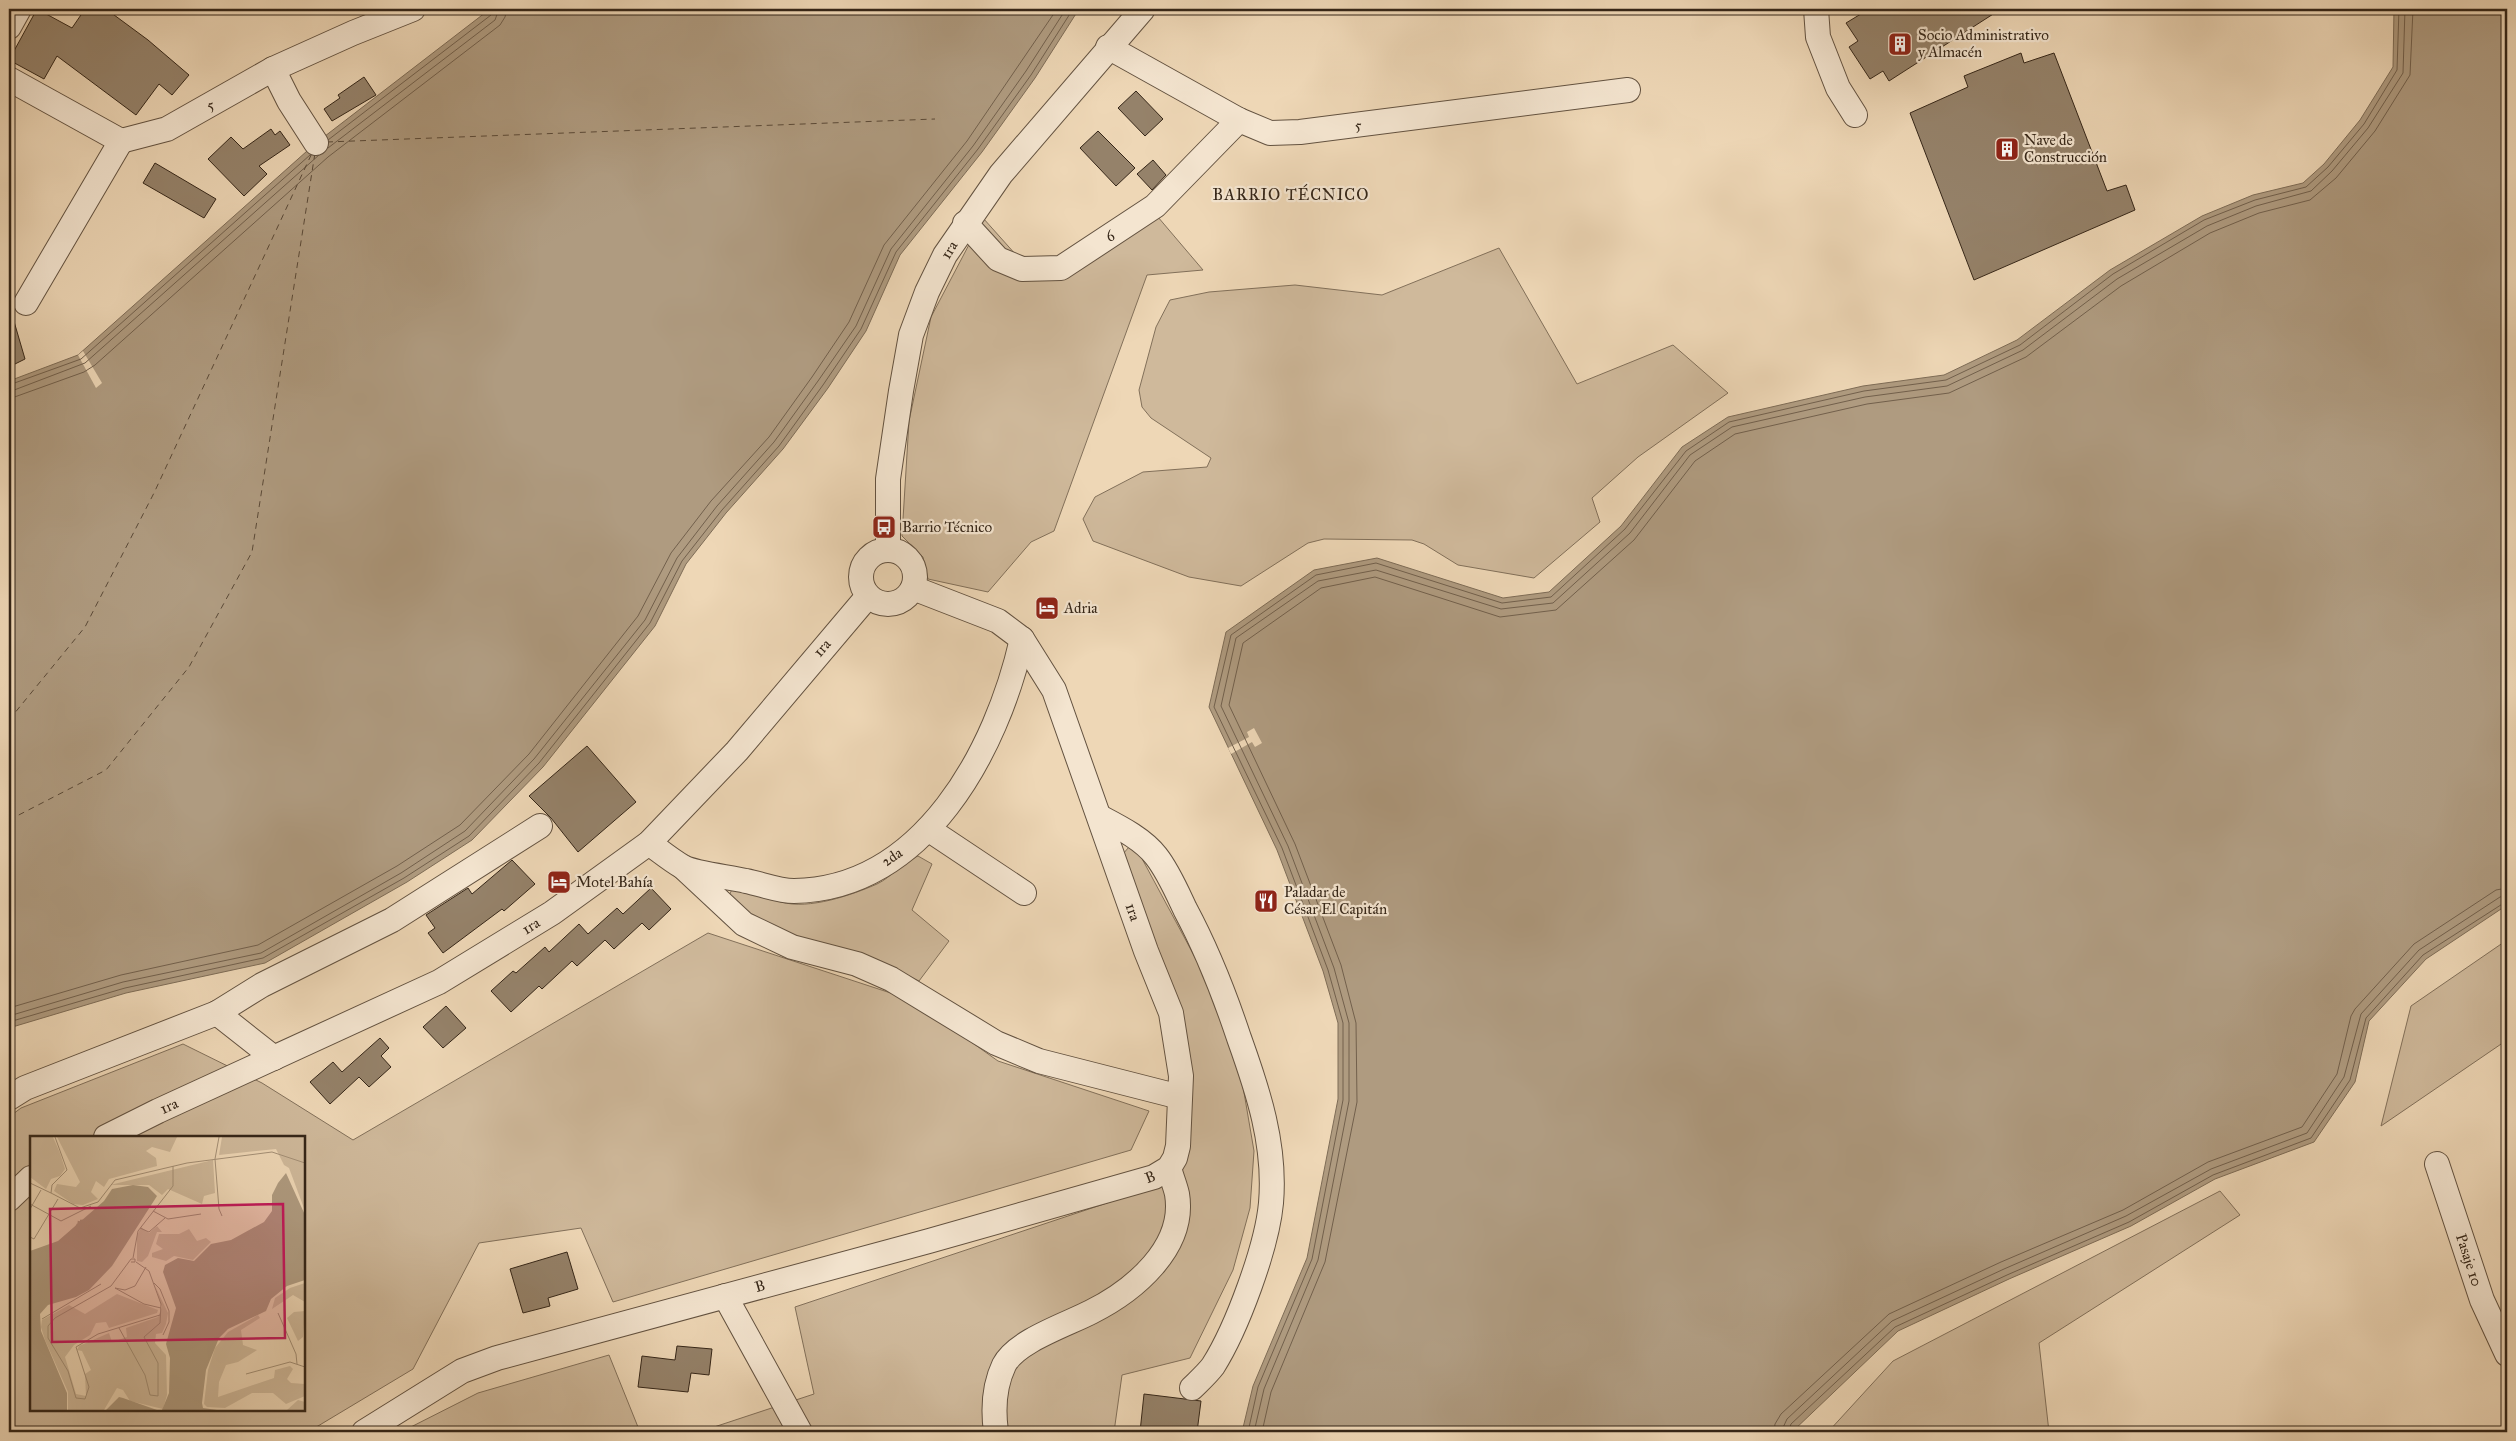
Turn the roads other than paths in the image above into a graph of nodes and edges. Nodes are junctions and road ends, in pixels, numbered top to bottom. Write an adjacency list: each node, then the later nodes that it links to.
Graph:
1 (19, 9): 5 (street)
2 (413, 9): 7 (street, 5)
3 (1143, 9): 6 (street, 1ra)
4 (1816, 9): 10 (street)
5 (9, 27)
6 (1108, 47): 11 (street, 5); 14 (street, 1ra)
7 (273, 69): 12 (street, 5); 13 (street)
8 (9, 80): 12 (street)
9 (1628, 90): 11 (street, 5)
10 (1855, 116)
11 (1239, 120): 14 (street, 6)
12 (121, 141): 15 (street)
13 (316, 143)
14 (965, 223): 16 (street, 1ra)
15 (26, 303)
16 (888, 550): 17 (street); 18 (street)
17 (913, 588): 18 (street); 19 (street, 1ra)
18 (868, 596): 23 (street, 1ra)
19 (1022, 639): 20 (street, 1ra); 22 (street, 2da)
20 (1100, 817): 29 (street, 1ra); 37 (street)
21 (540, 826): 26 (street)
22 (928, 829): 24 (street, 2da); 25 (street)
23 (649, 843): 24 (street, 2da); 27 (street, 1ra)
24 (684, 868): 29 (street)
25 (1024, 893)
26 (217, 1013): 27 (street); 28 (street)
27 (274, 1058): 30 (street, 1ra)
28 (9, 1098)
29 (1180, 1098): 32 (street, 1ra)
30 (108, 1136)
31 (2437, 1164): 36 (street, Pasaje 10)
32 (1169, 1168): 35 (street, B); 40 (street)
33 (30, 1179): 34 (street)
34 (9, 1199)
35 (726, 1296): 38 (street, B); 39 (street)
36 (2507, 1354)
37 (1192, 1388)
38 (364, 1432)
39 (800, 1432)
40 (996, 1432)

